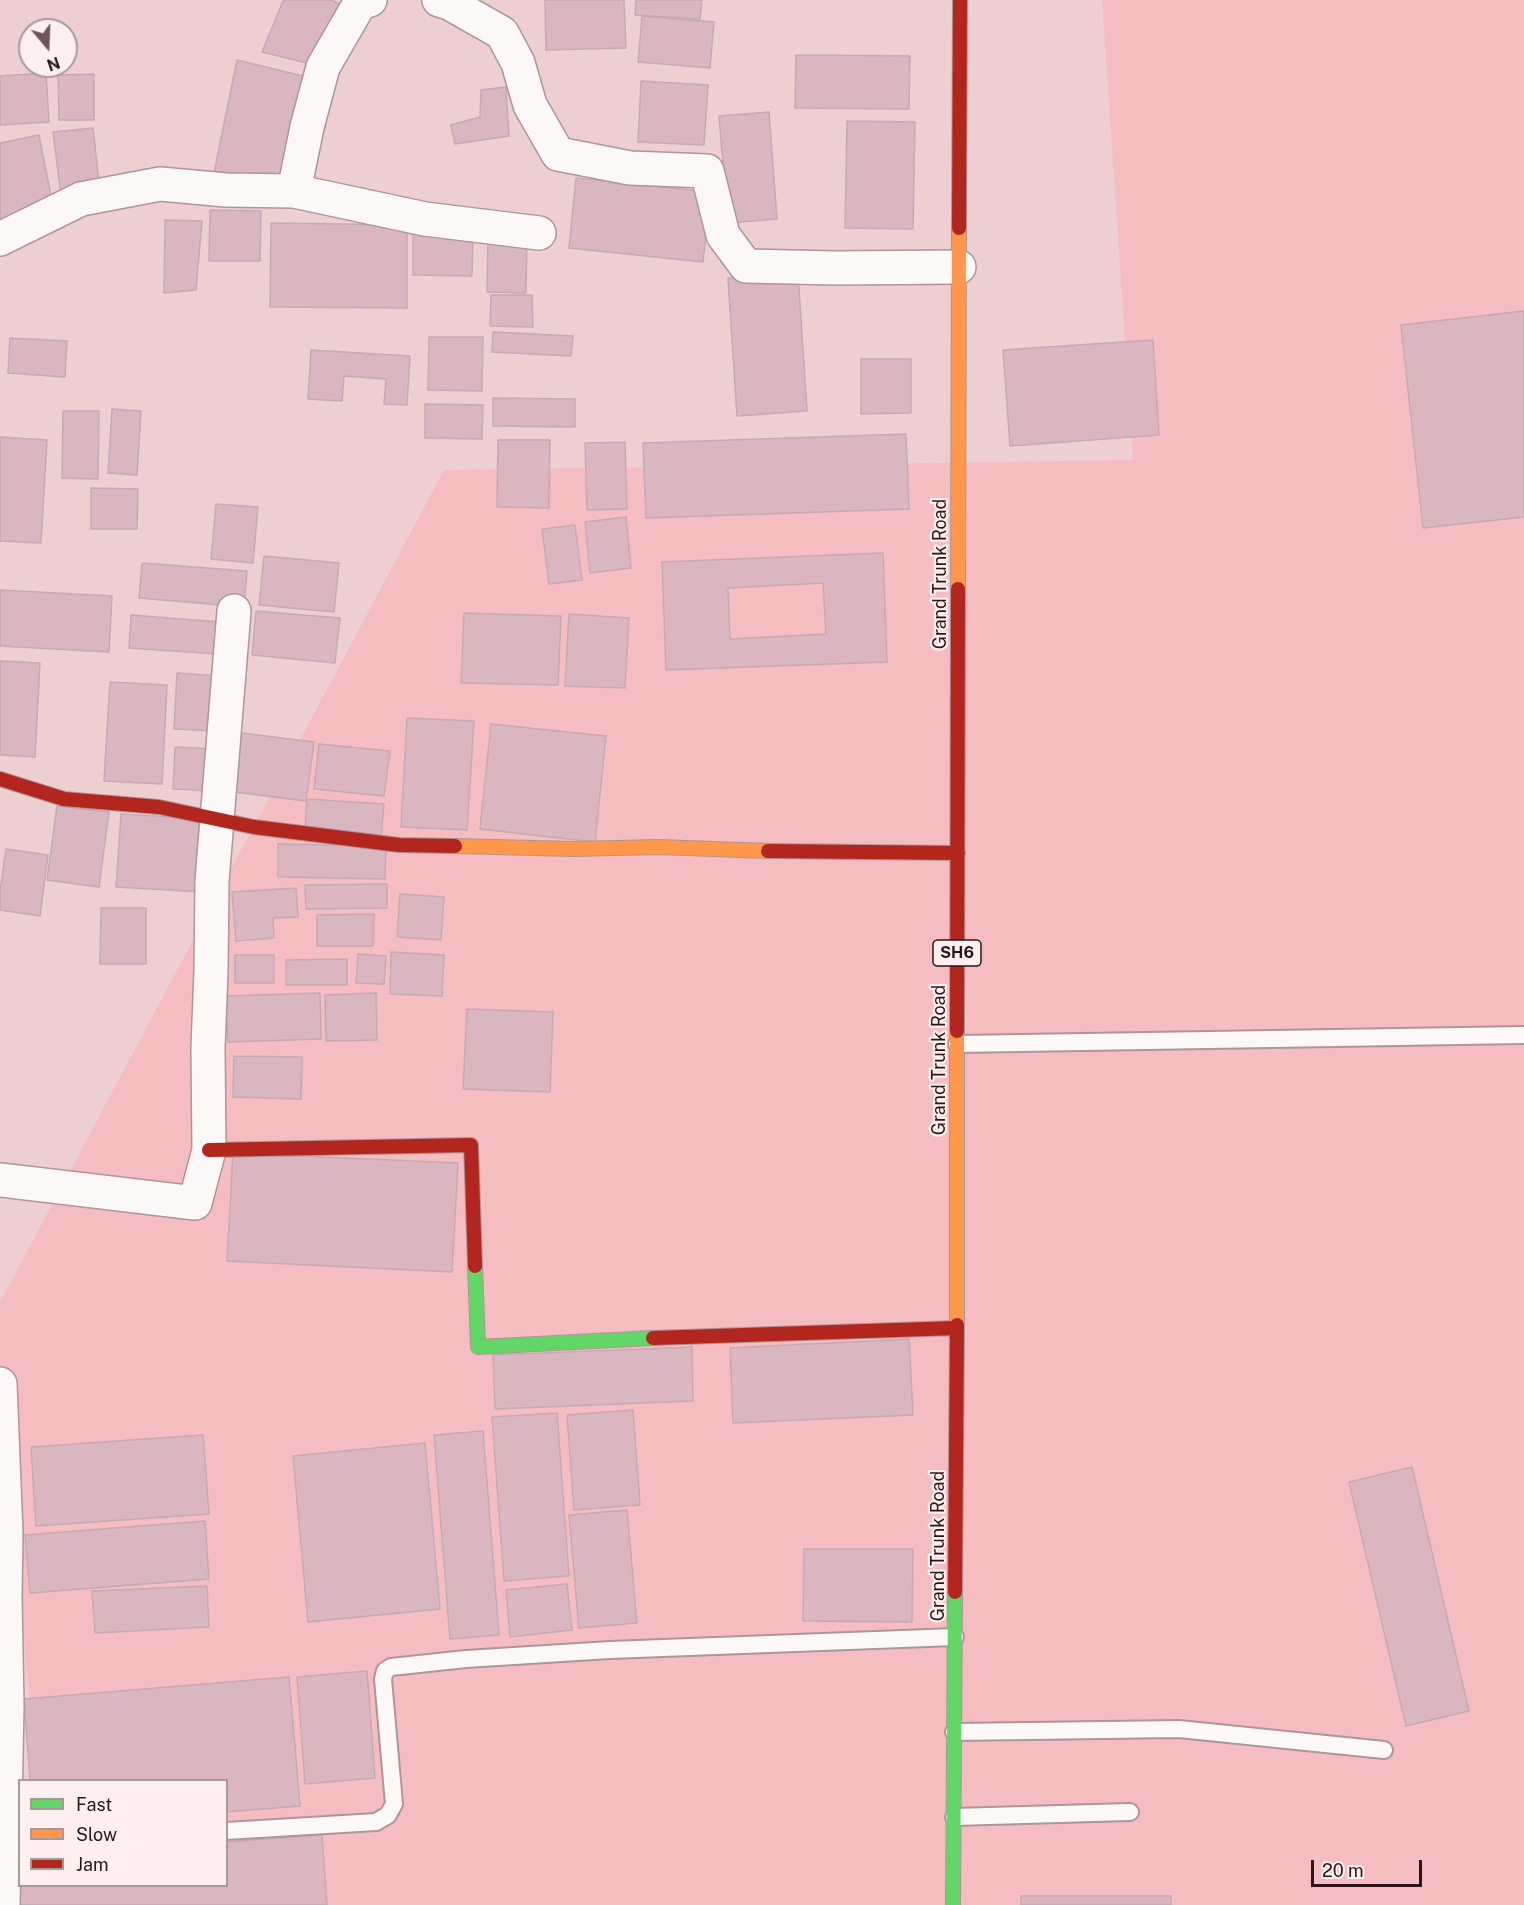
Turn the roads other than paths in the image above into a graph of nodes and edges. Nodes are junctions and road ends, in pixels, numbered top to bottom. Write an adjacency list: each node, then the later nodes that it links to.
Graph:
1 (370, 0): 4 (street)
2 (439, 0): 7 (street)
3 (960, 0): 7 (main road, Grand Trunk Road / SH6)
4 (294, 191): 5 (street); 6 (street)
5 (539, 233)
6 (0, 239)
7 (959, 267): 11 (main road, Grand Trunk Road / SH6)
8 (234, 611): 10 (street)
9 (0, 779): 10 (main road)
10 (218, 820): 11 (main road); 14 (street)
11 (958, 853): 13 (main road, Grand Trunk Road / SH6)
12 (1524, 1035): 13 (lane)
13 (957, 1044): 16 (main road, Grand Trunk Road / SH6)
14 (209, 1150): 15 (street); 16 (main road)
15 (0, 1180)
16 (957, 1328): 18 (main road, Grand Trunk Road / SH6)
17 (0, 1384): 24 (street)
18 (955, 1637): 19 (main road, Grand Trunk Road / SH6); 23 (lane)
19 (954, 1732): 20 (lane); 22 (main road, Grand Trunk Road / SH6)
20 (1384, 1750)
21 (1130, 1812): 22 (lane)
22 (954, 1817): 25 (main road, Grand Trunk Road / SH6)
23 (228, 1831)
24 (3, 1905)
25 (953, 1905)

